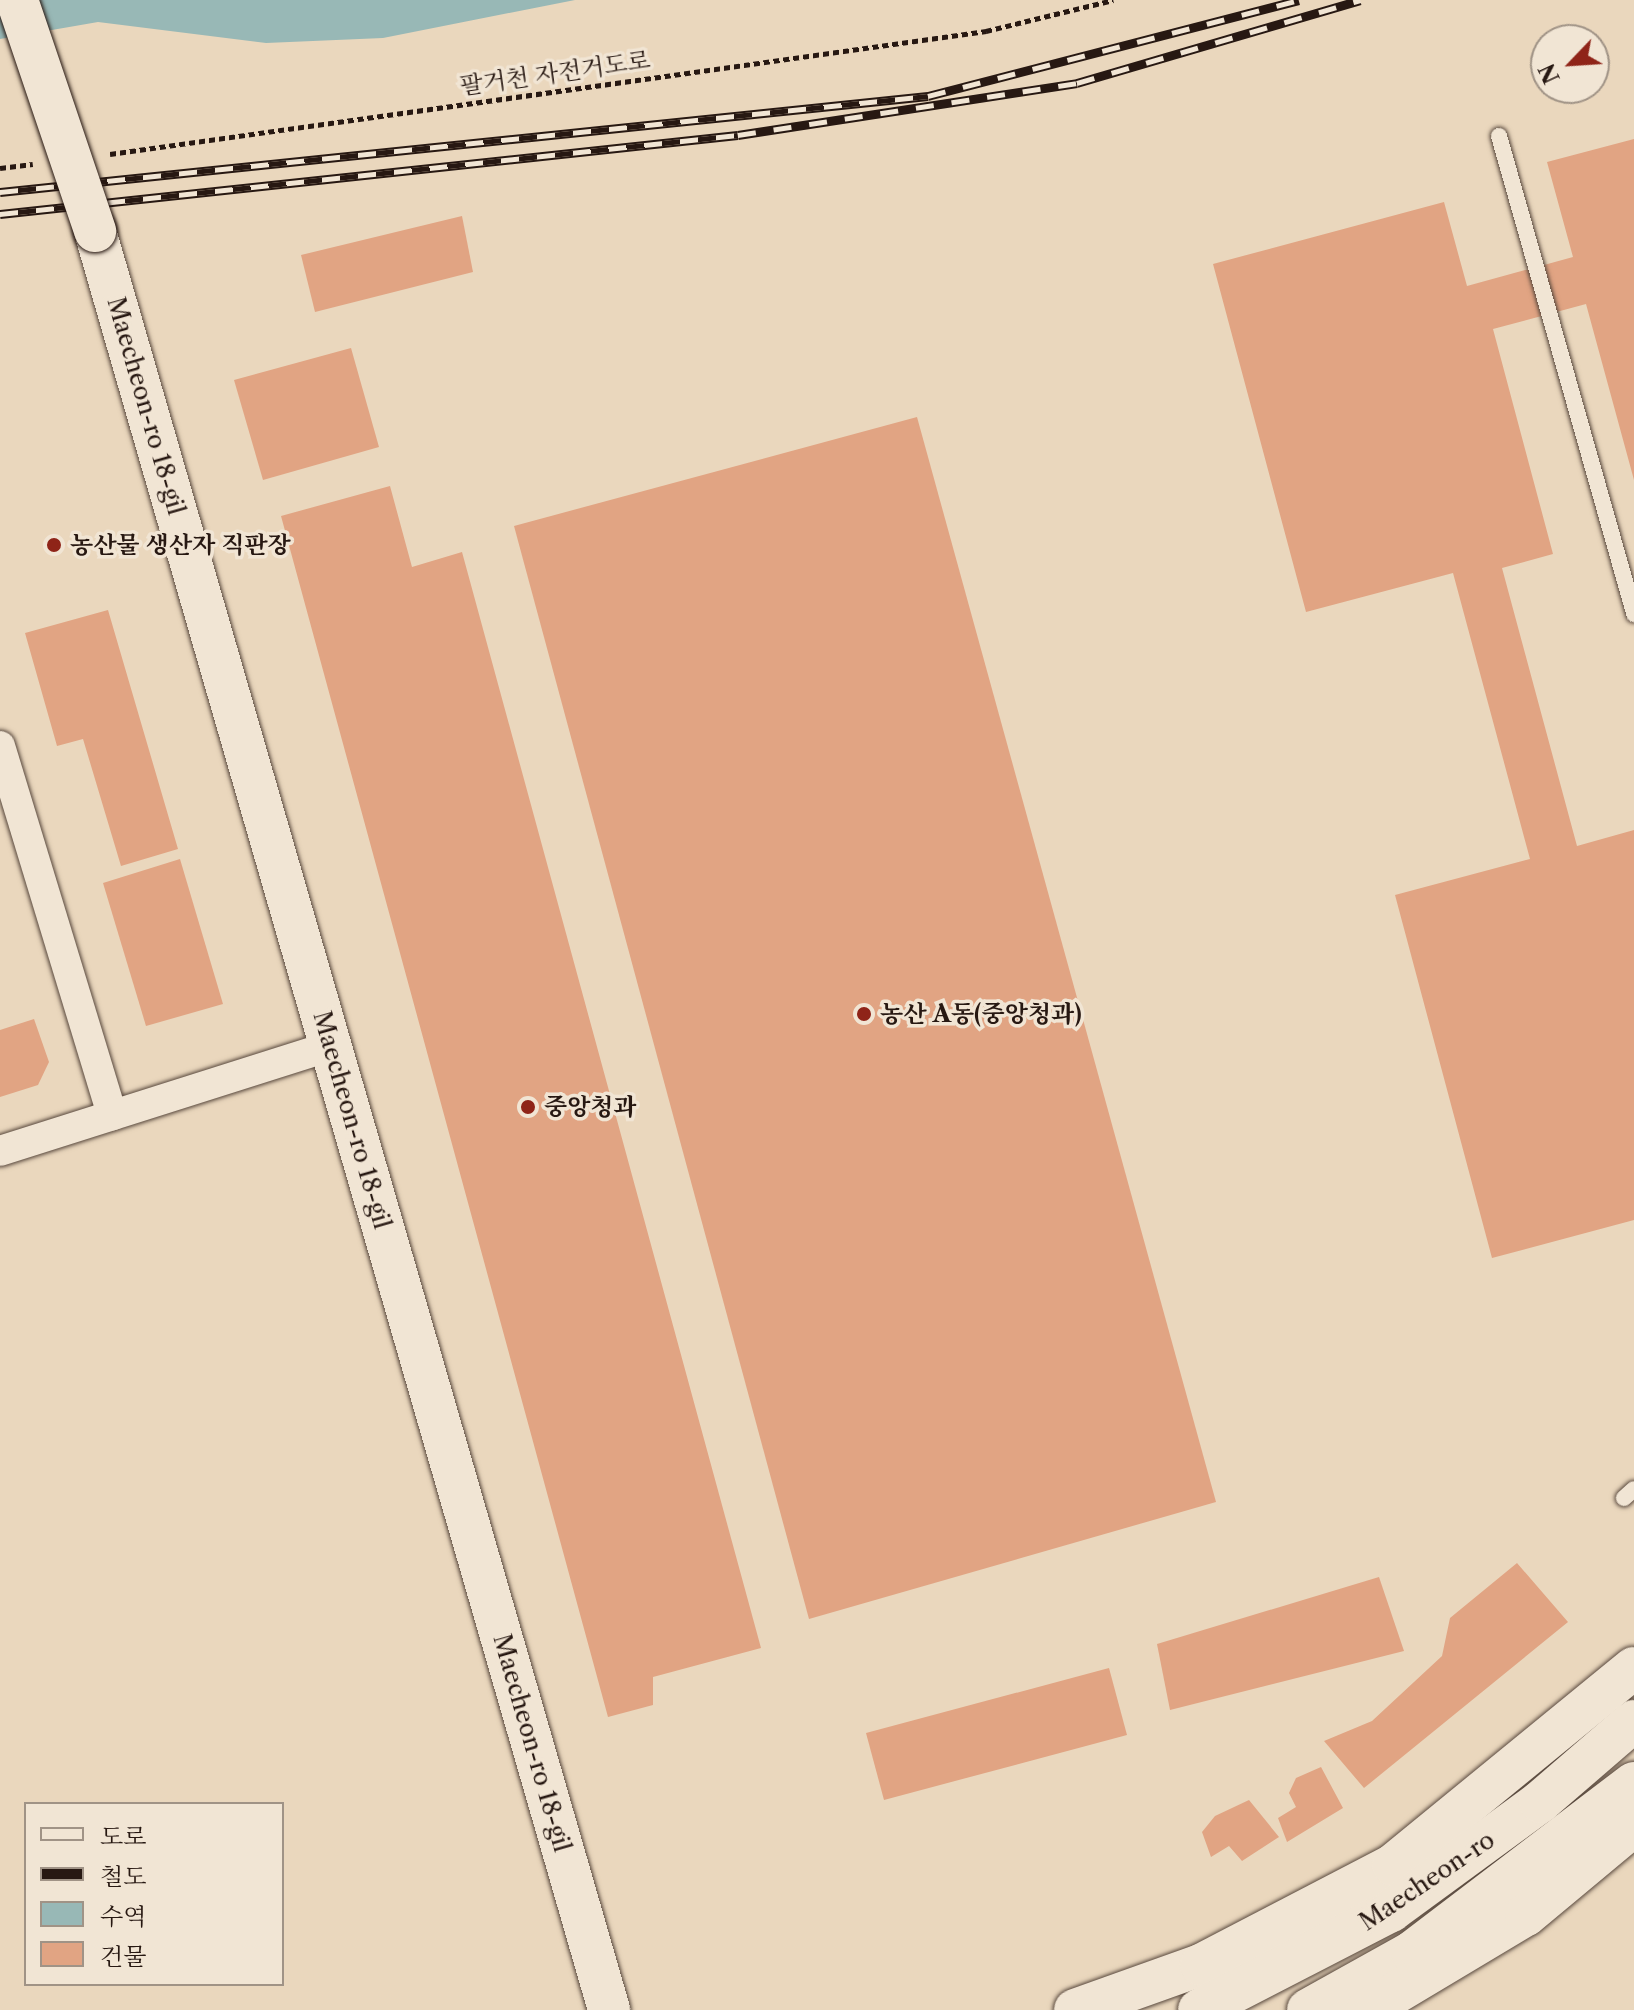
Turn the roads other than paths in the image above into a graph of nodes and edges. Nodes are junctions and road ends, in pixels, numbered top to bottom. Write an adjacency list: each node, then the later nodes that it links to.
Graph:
1 (17, 0): 5 (main road, Maecheon-ro 18-gil, bridge)
2 (1499, 136): 3 (lane)
3 (1633, 611)
4 (0, 746): 6 (street)
5 (331, 1046): 6 (street); 12 (main road, Maecheon-ro 18-gil)
6 (112, 1115): 7 (street)
7 (0, 1151)
8 (1634, 1668): 13 (main road)
9 (1634, 1721): 14 (main road, Maecheon-ro)
10 (1634, 1783): 15 (main road, Maecheon-ro)
11 (1634, 1825): 16 (main road)
12 (609, 2010)
13 (1075, 2010)
14 (1199, 2010)
15 (1308, 2010)
16 (1367, 2010)

